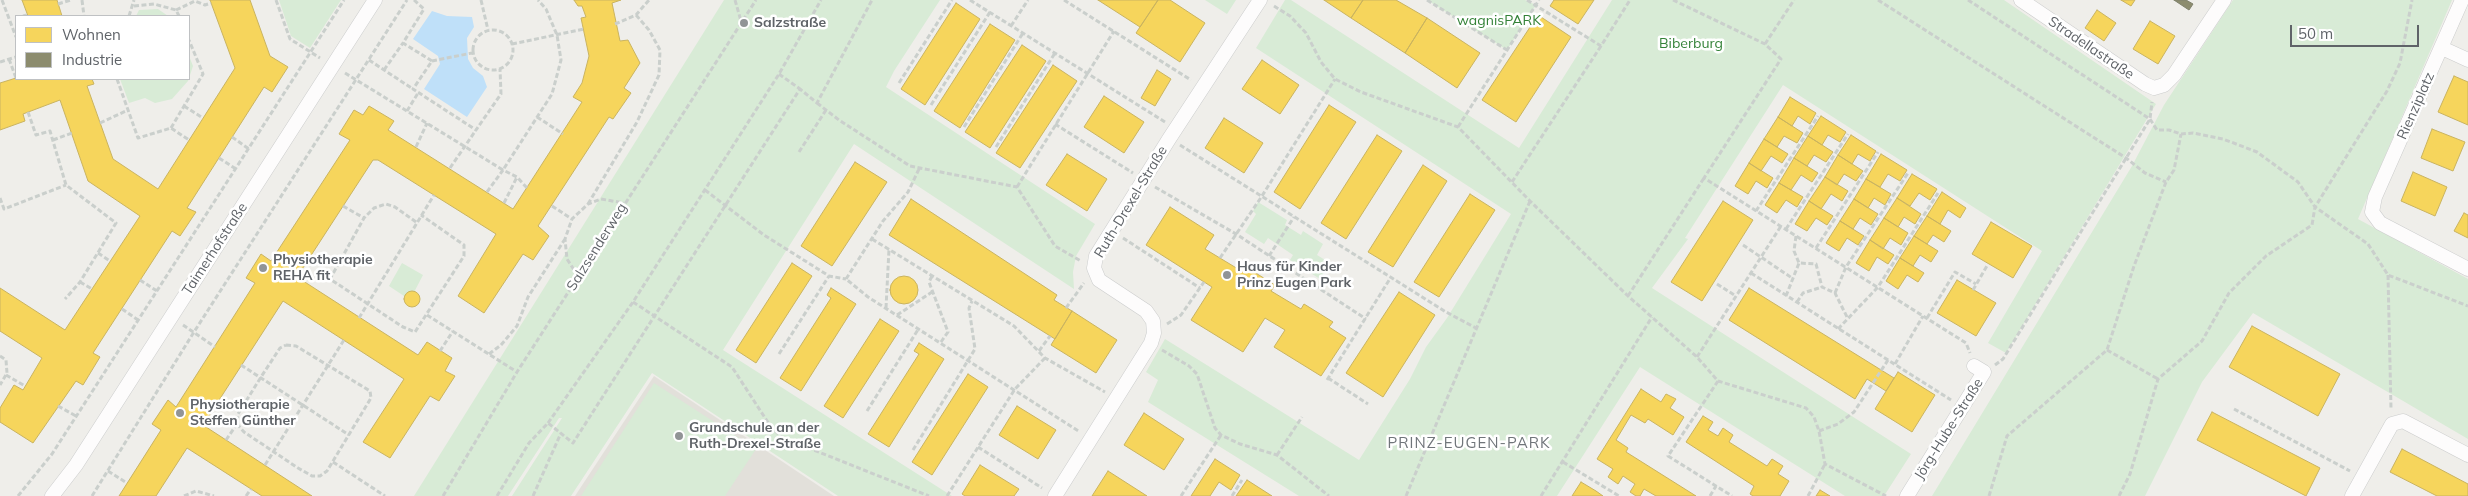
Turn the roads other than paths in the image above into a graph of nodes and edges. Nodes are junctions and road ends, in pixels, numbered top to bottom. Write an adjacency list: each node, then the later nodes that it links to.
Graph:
1 (375, 0): 12 (street, Taimerhofstraße)
2 (2021, 0): 3 (street, Stradellastraße)
3 (2224, 0)
4 (2462, 0): 6 (street, Rienziplatz)
5 (1266, 2): 11 (street, Ruth-Drexel-Straße)
6 (2442, 48): 7 (street); 8 (street, Rienziplatz)
7 (2468, 60)
8 (2468, 269)
9 (1979, 369): 13 (street, Jörg-Hube-Straße)
10 (2468, 455): 14 (street)
11 (1056, 495)
12 (52, 496)
13 (1907, 496)
14 (2352, 496)

